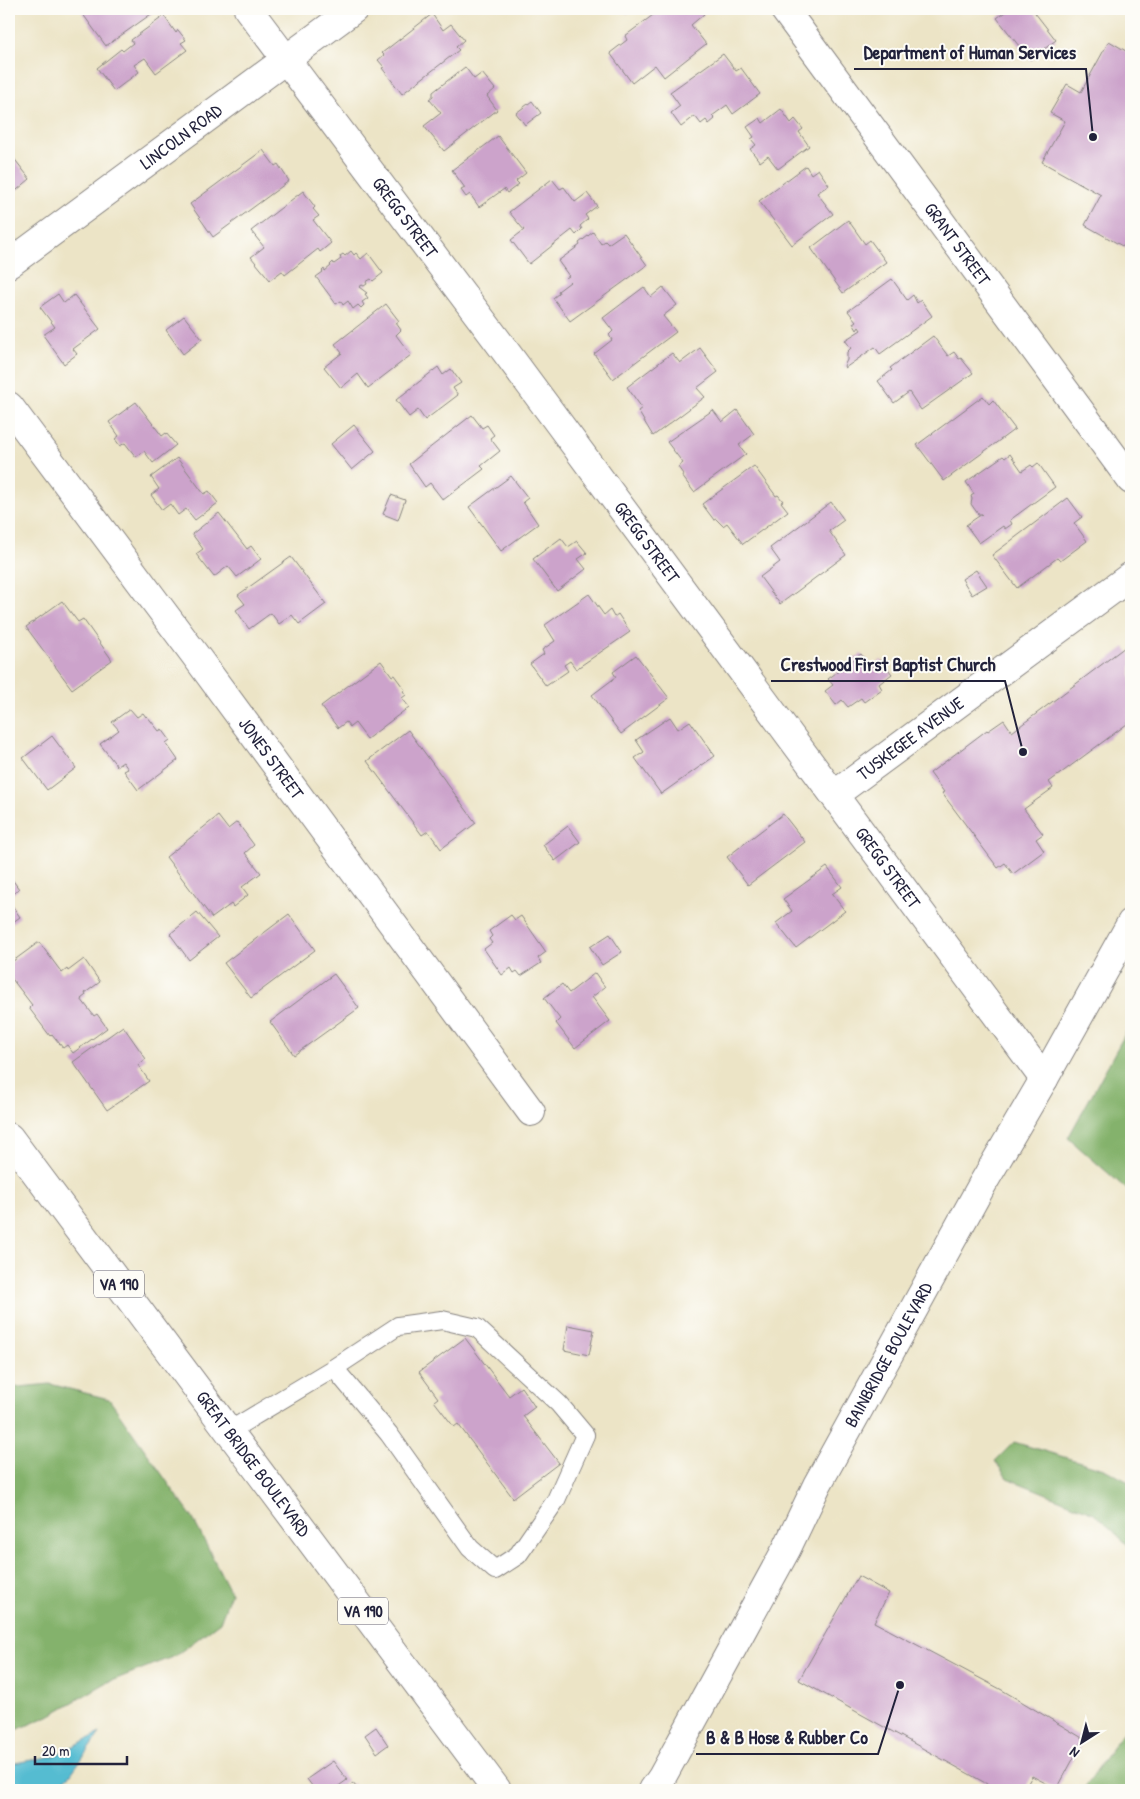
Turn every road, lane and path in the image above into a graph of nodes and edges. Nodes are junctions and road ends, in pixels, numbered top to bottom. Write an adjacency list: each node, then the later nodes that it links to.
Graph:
1 (248, 9): 4 (street, GREGG STREET)
2 (354, 9): 4 (street, LINCOLN ROAD)
3 (784, 9): 7 (street, GRANT STREET)
4 (286, 59): 5 (street, LINCOLN ROAD); 9 (street, GREGG STREET)
5 (9, 264)
6 (9, 406): 12 (street, JONES STREET)
7 (1131, 480)
8 (1131, 576): 9 (street, TUSKEGEE AVENUE)
9 (834, 795): 11 (street, GREGG STREET)
10 (1131, 923): 11 (street, BAINBRIDGE BOULEVARD)
11 (1044, 1079): 19 (street, BAINBRIDGE BOULEVARD)
12 (531, 1112)
13 (9, 1137): 15 (street, GREAT BRIDGE BOULEVARD / VA 190)
14 (334, 1368): 14 (lane); 15 (lane)
15 (229, 1431): 16 (street, GREAT BRIDGE BOULEVARD / VA 190)
16 (470, 1754): 17 (street); 18 (street, GREAT BRIDGE BOULEVARD / VA 190)
17 (473, 1790)
18 (497, 1790)
19 (653, 1790)

